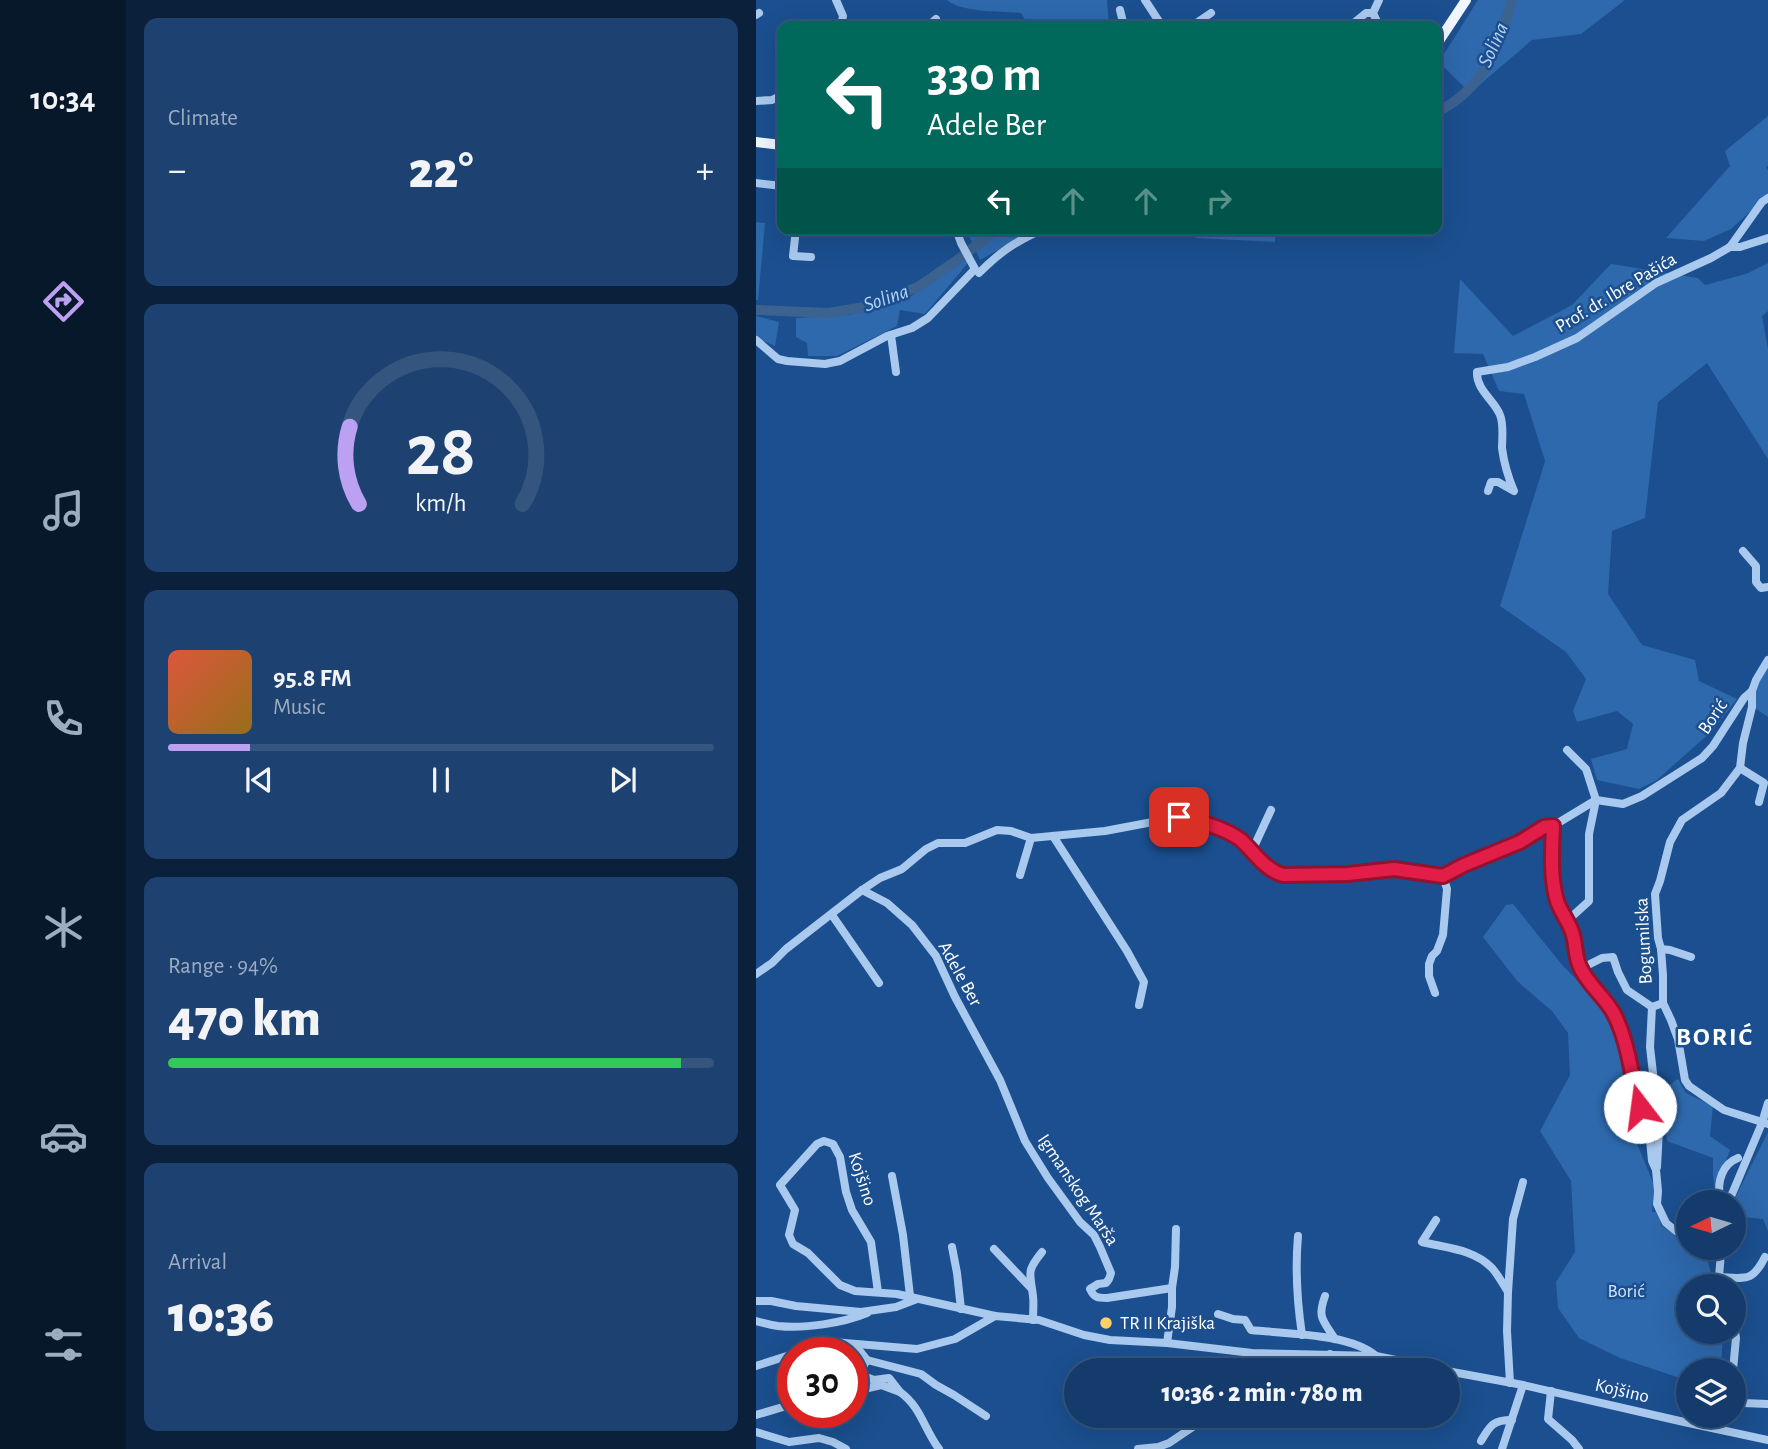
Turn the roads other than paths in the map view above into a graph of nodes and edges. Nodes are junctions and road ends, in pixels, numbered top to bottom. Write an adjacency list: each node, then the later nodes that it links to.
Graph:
1 (836, 0): 9 (street)
2 (1145, 0): 12 (street)
3 (1379, 0): 7 (street)
4 (1466, 0): 16 (main road)
5 (1120, 10): 11 (street)
6 (1211, 13): 13 (street)
7 (1373, 13): 14 (street); 15 (street)
8 (936, 19): 10 (street)
9 (841, 21)
10 (934, 21)
11 (1123, 21)
12 (1160, 21)
13 (1199, 21)
14 (1356, 21)
15 (1377, 21)
16 (1442, 36)
17 (777, 98): 18 (street)
18 (756, 101)
19 (756, 142): 20 (main road)
20 (777, 144)
21 (756, 183): 22 (street)
22 (777, 185)
23 (1768, 198): 28 (street, Prof. dr. Ibre Pašića)
24 (795, 235): 29 (street)
25 (958, 235): 30 (street)
26 (1030, 235): 30 (street)
27 (1768, 238): 28 (street, Prof. dr. Ibre Pašića)
28 (1730, 247): 34 (street, Prof. dr. Ibre Pašića)
29 (811, 257)
30 (976, 269): 31 (street)
31 (891, 335): 32 (street); 33 (street)
32 (756, 340)
33 (896, 372)
34 (1488, 491)
35 (1743, 551): 36 (street)
36 (1768, 587)
37 (1768, 660): 38 (street)
38 (1752, 691): 40 (street); 41 (street, Borić)
39 (1567, 750): 41 (street)
40 (1740, 768): 42 (street); 53 (street, Bogumilska)
41 (1596, 800): 44 (street); 52 (street)
42 (1759, 802)
43 (1271, 810): 47 (street)
44 (1553, 826): 49 (street); 52 (street)
45 (1053, 836): 46 (street); 47 (street); 60 (street)
46 (1031, 838): 48 (street); 50 (street)
47 (1252, 851): 49 (street)
48 (1020, 876)
49 (1443, 876): 58 (street)
50 (862, 890): 51 (street); 62 (street, Adele Ber)
51 (832, 915): 56 (street); 57 (street)
52 (1567, 921): 55 (street)
53 (1661, 949): 54 (street); 59 (street, Bogumilska)
54 (1690, 957)
55 (1580, 968): 61 (street); 66 (street)
56 (756, 974)
57 (879, 983)
58 (1435, 993)
59 (1662, 1003): 61 (street); 64 (street, Bogumilska)
60 (1139, 1005)
61 (1652, 1007): 66 (street)
62 (987, 1056): 81 (street, Igmanskog Marša)
63 (1768, 1103): 64 (street)
64 (1765, 1124): 70 (street)
65 (1738, 1158): 69 (street)
66 (1656, 1170): 73 (street)
67 (892, 1176): 85 (street, Kojšino)
68 (1523, 1182): 83 (street)
69 (1719, 1190)
70 (1734, 1190)
71 (1436, 1220): 83 (street)
72 (1176, 1229): 81 (street)
73 (1676, 1231)
74 (1298, 1236): 93 (street)
75 (952, 1247): 87 (street)
76 (994, 1249): 80 (street)
77 (1042, 1252): 80 (street)
78 (1765, 1257): 79 (street)
79 (1746, 1278)
80 (1031, 1288): 91 (street)
81 (1172, 1288): 95 (street)
82 (878, 1292): 82 (street, Kojšino); 85 (street, Kojšino)
83 (1508, 1292): 106 (street)
84 (1325, 1296): 94 (street)
85 (913, 1298): 87 (street, Kojšino); 88 (street)
86 (756, 1301): 88 (street)
87 (961, 1309): 90 (street, Kojšino)
88 (873, 1311): 92 (street)
89 (1218, 1314): 93 (street, Kojšino)
90 (995, 1316): 91 (street, Kojšino); 96 (street)
91 (1033, 1320): 95 (street, Kojšino)
92 (756, 1321)
93 (1302, 1335): 94 (street, Kojšino)
94 (1335, 1339): 98 (street, Kojšino)
95 (1167, 1343): 97 (street, Kojšino)
96 (868, 1346)
97 (1330, 1354): 98 (street, Kojšino); 99 (street)
98 (1377, 1356): 100 (street, Kojšino)
99 (1330, 1358)
100 (1384, 1358)
101 (777, 1359): 103 (street)
102 (868, 1360): 115 (street)
103 (756, 1366)
104 (1460, 1374): 106 (street, Kojšino)
105 (868, 1378): 110 (street)
106 (1510, 1383): 107 (street, Kojšino)
107 (1523, 1385): 109 (street, Kojšino); 116 (street)
108 (868, 1388): 110 (street)
109 (1551, 1391): 119 (street, Kojšino); 127 (street)
110 (900, 1392): 124 (street)
111 (1767, 1401): 112 (street)
112 (1746, 1403)
113 (777, 1407): 114 (street)
114 (756, 1415)
115 (986, 1416)
116 (1512, 1420): 120 (street); 126 (street)
117 (1191, 1428): 125 (street)
118 (756, 1432): 121 (street)
119 (1768, 1440)
120 (1481, 1441)
121 (833, 1442): 122 (street); 123 (street)
122 (824, 1449)
123 (846, 1449)
124 (939, 1449)
125 (1138, 1449)
126 (1502, 1449)
127 (1579, 1449)

